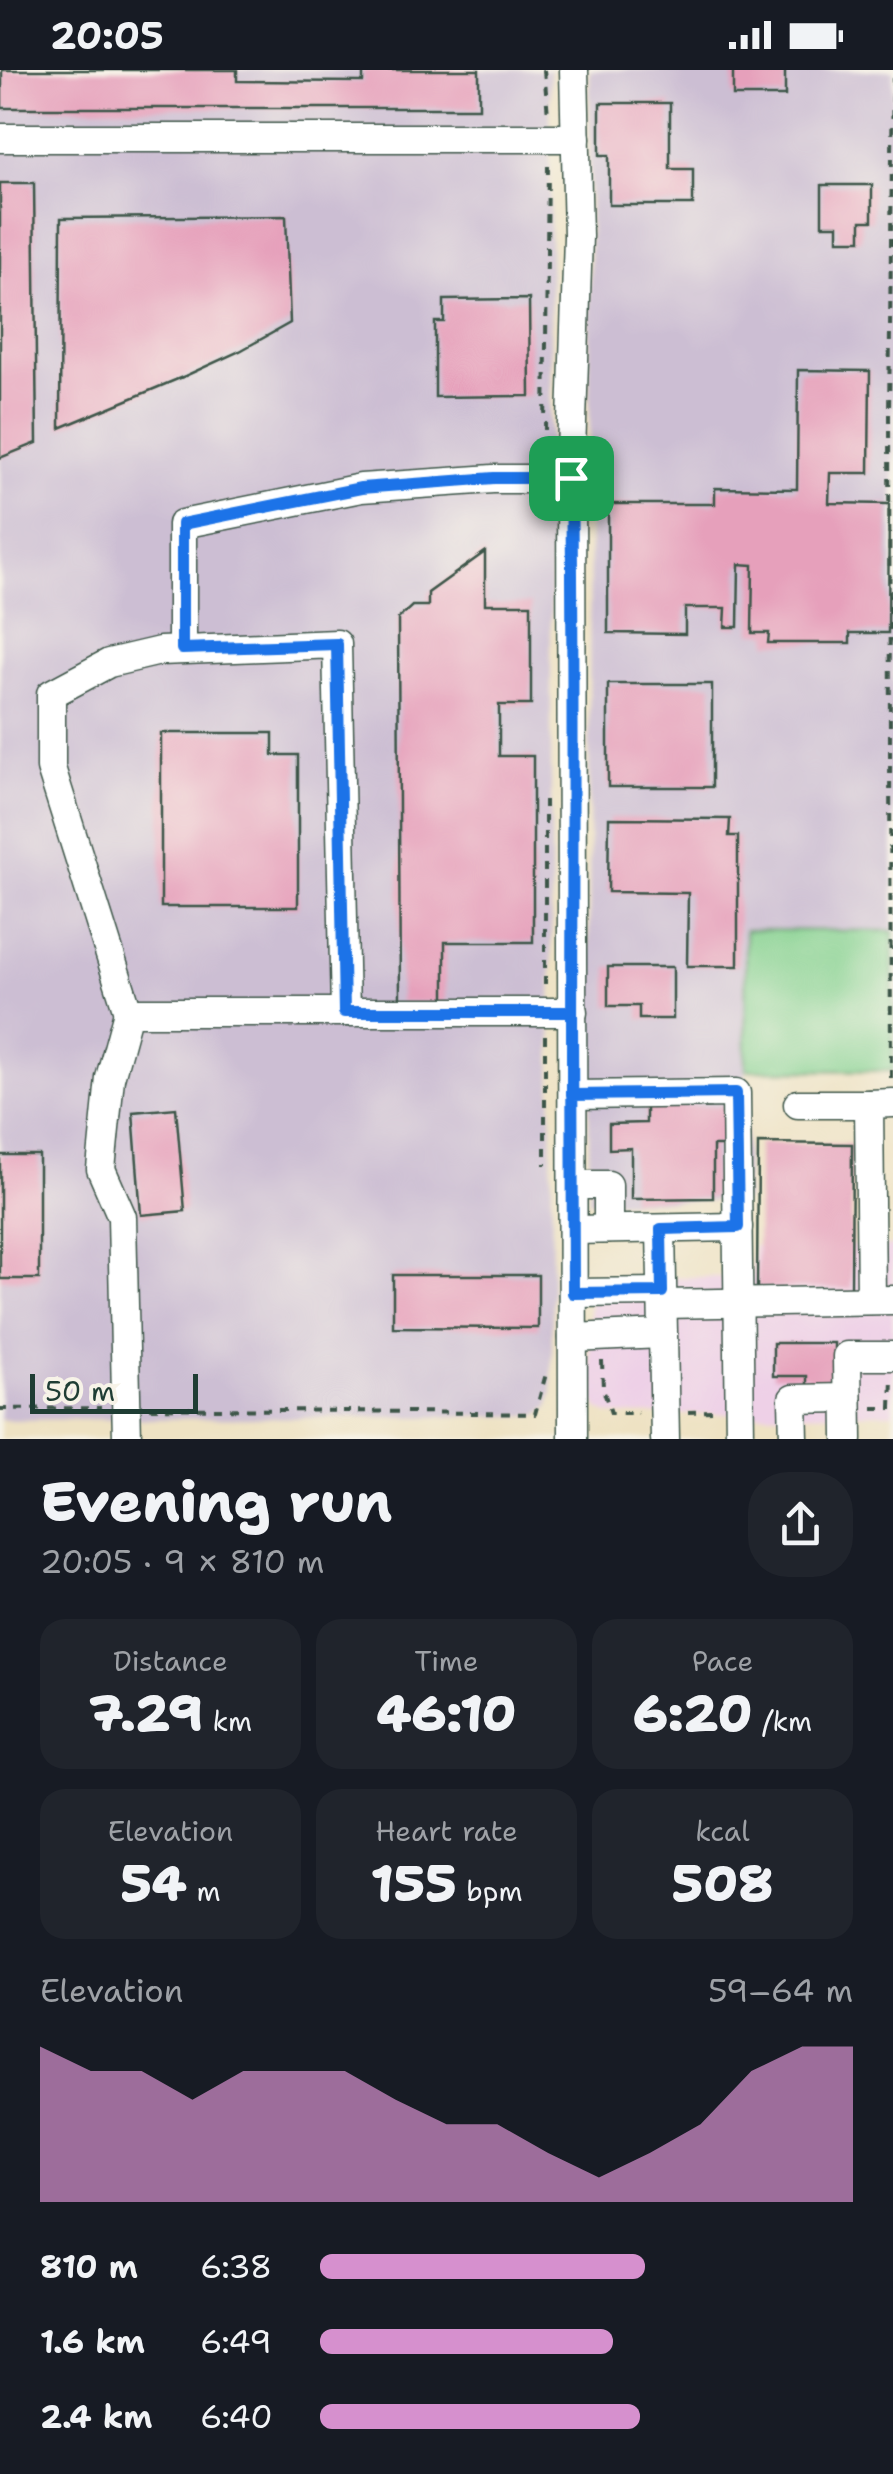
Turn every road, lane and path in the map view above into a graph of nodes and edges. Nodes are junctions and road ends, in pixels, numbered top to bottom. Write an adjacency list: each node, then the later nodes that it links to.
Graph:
1 (544, 70): 5 (path)
2 (574, 70): 5 (street)
3 (892, 70): 14 (path)
4 (0, 138): 5 (street)
5 (562, 138): 6 (path); 7 (street)
6 (544, 435)
7 (571, 478): 8 (street); 12 (street)
8 (182, 649): 10 (street); 11 (street)
9 (544, 795): 12 (path)
10 (128, 1012): 11 (street); 33 (street)
11 (344, 1012): 12 (street)
12 (558, 1012): 13 (street); 16 (path)
13 (572, 1095): 17 (street); 18 (street)
14 (884, 1103): 15 (street); 24 (street)
15 (798, 1104)
16 (546, 1168)
17 (573, 1185): 20 (street); 21 (street)
18 (738, 1227): 19 (street); 25 (street)
19 (661, 1229): 21 (street); 23 (street)
20 (573, 1230): 21 (street); 22 (street)
21 (608, 1230)
22 (573, 1293): 23 (street); 28 (street)
23 (662, 1298): 25 (street); 26 (street)
24 (882, 1300): 25 (street)
25 (738, 1304): 35 (street)
26 (662, 1334): 27 (street); 36 (street)
27 (602, 1337): 28 (street); 36 (path)
28 (573, 1338): 38 (street)
29 (892, 1356): 31 (street); 34 (path)
30 (547, 1368): 33 (path)
31 (847, 1403): 34 (path); 40 (street); 41 (street)
32 (0, 1408): 33 (path)
33 (126, 1408): 37 (street)
34 (892, 1408)
35 (739, 1410): 36 (path); 39 (street)
36 (664, 1426)
37 (126, 1439)
38 (573, 1439)
39 (740, 1439)
40 (794, 1439)
41 (848, 1439)

